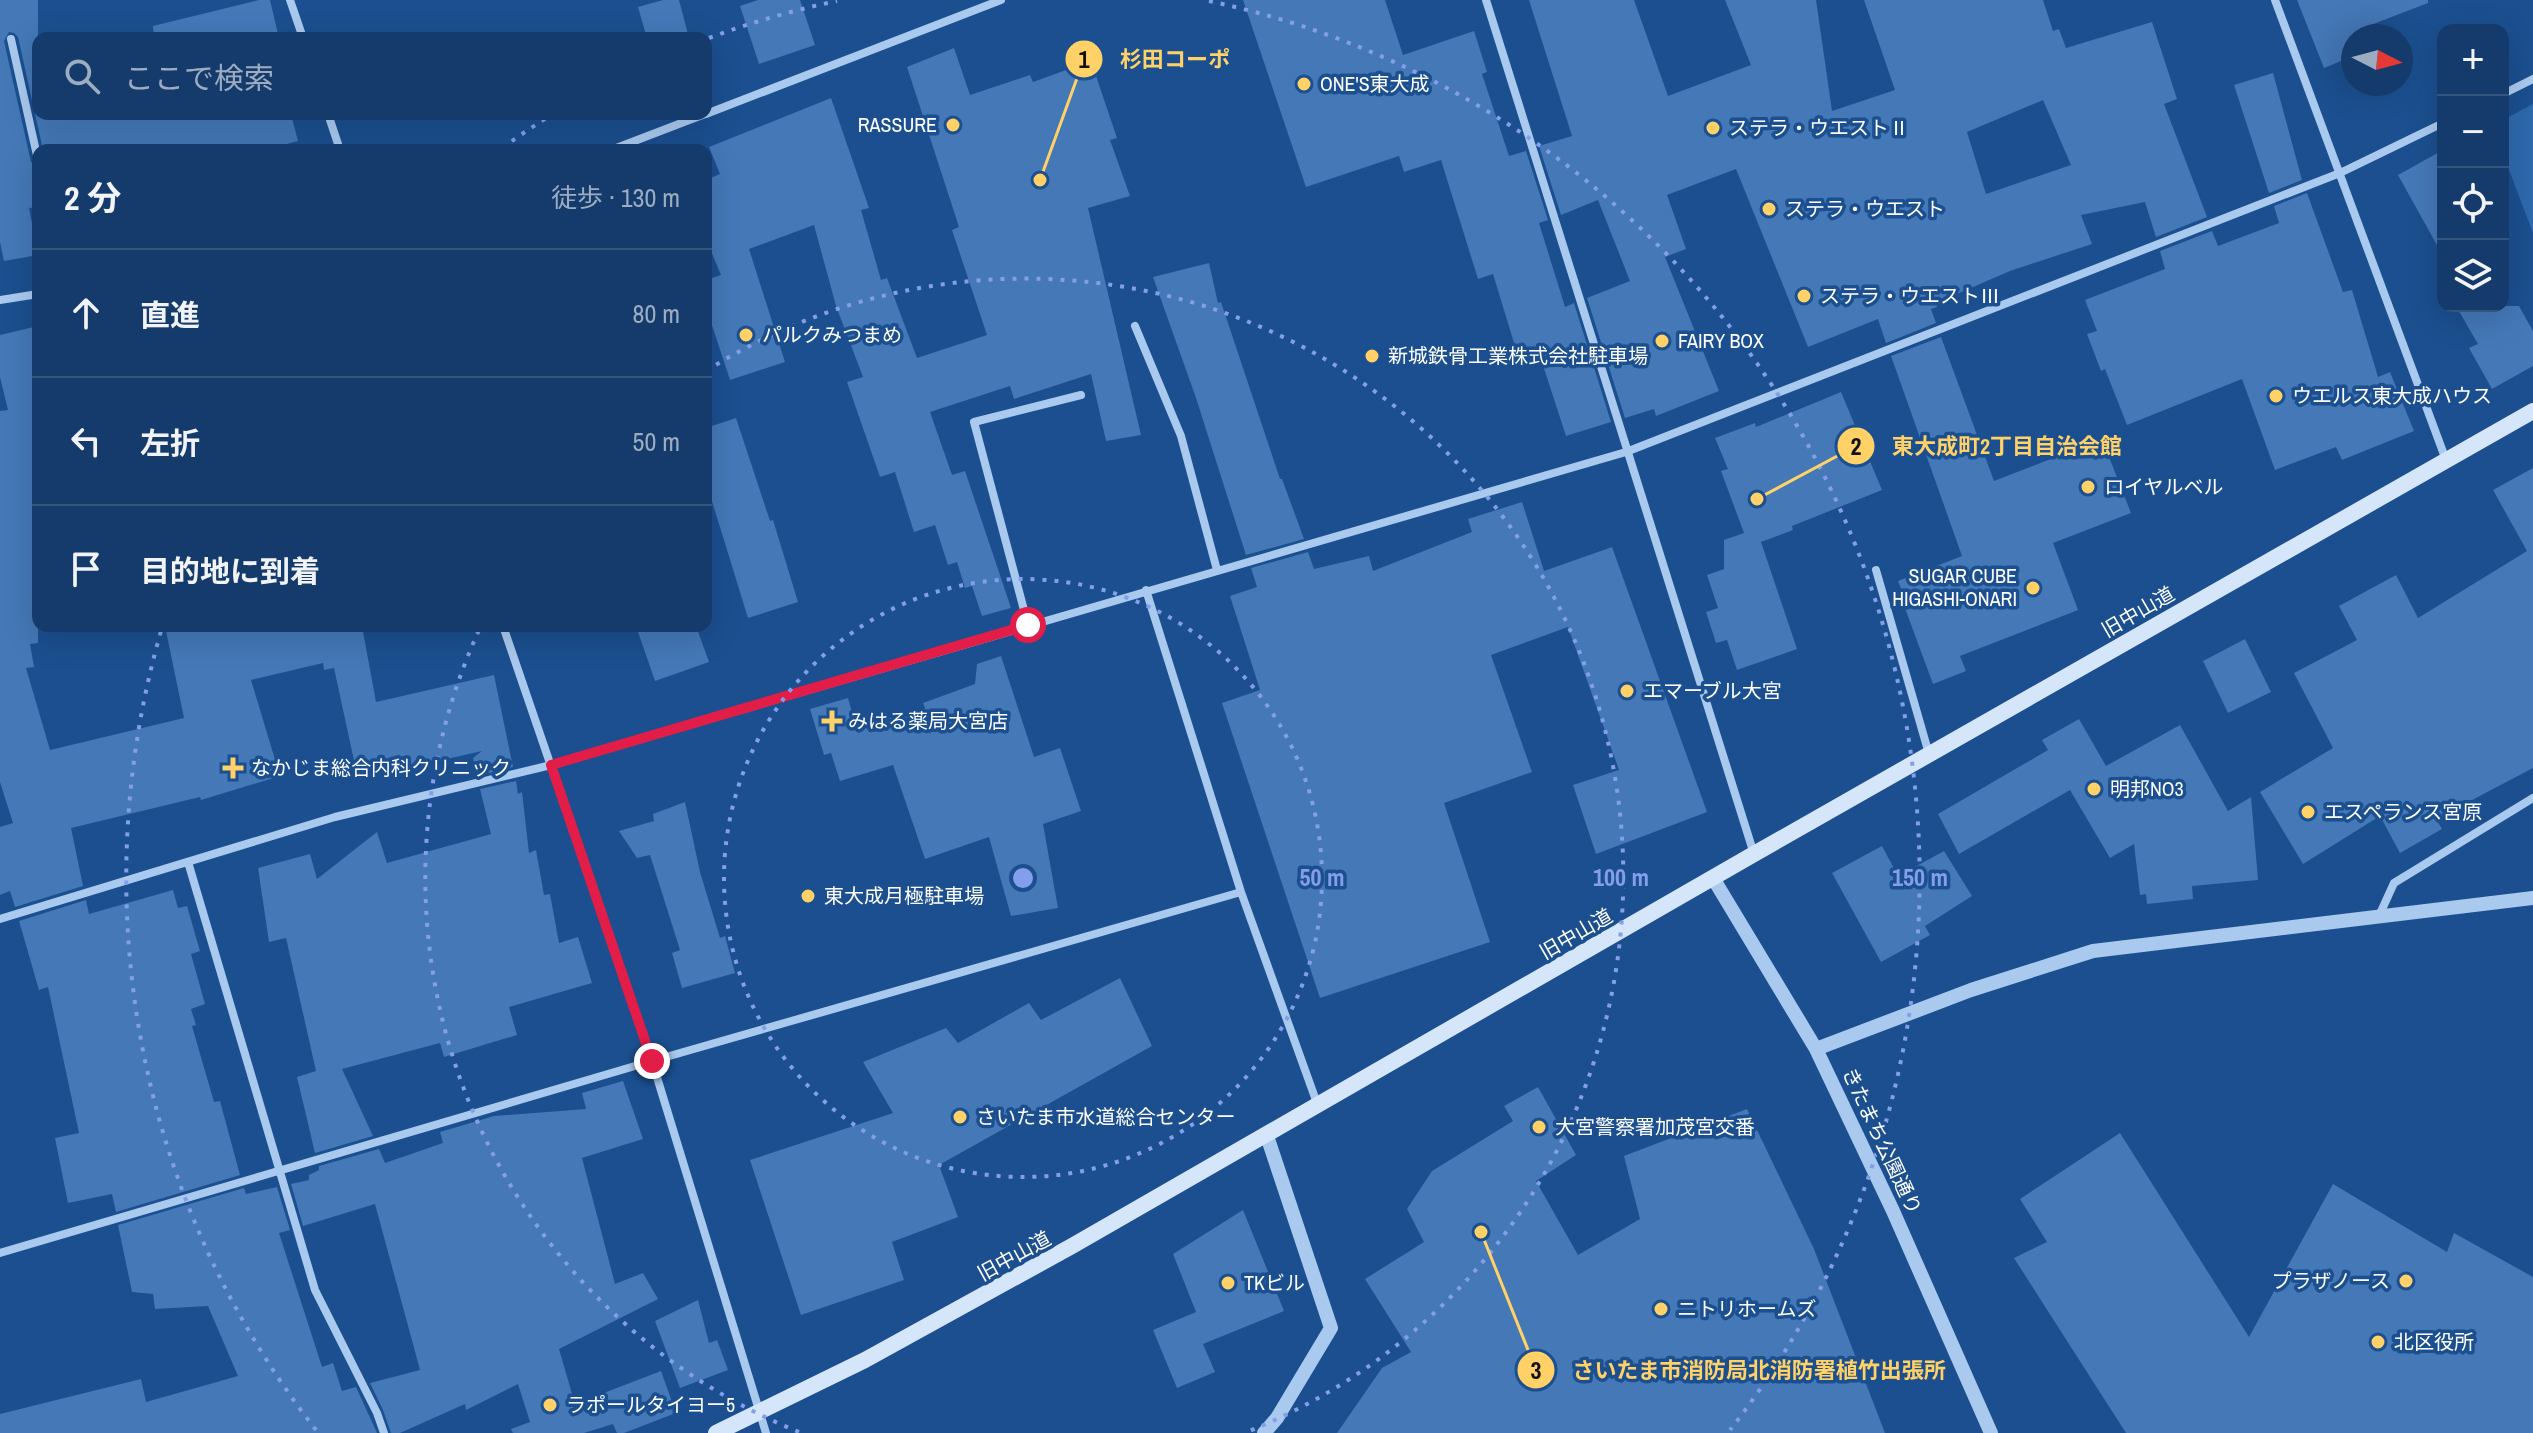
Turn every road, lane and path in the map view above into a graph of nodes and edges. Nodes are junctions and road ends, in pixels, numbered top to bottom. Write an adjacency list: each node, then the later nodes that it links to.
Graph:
1 (290, 0): 5 (street)
2 (1001, 0): 9 (street)
3 (1486, 0): 22 (street)
4 (2275, 0): 16 (street)
5 (301, 32)
6 (11, 39): 13 (street)
7 (2533, 79): 8 (street)
8 (2509, 91)
9 (712, 112)
10 (330, 120): 14 (street)
11 (690, 120): 15 (street)
12 (2437, 126): 16 (street)
13 (34, 144)
14 (338, 144)
15 (627, 144)
16 (2340, 173): 22 (street); 23 (street)
17 (32, 295): 18 (street)
18 (0, 300)
19 (1135, 326): 24 (street)
20 (1081, 395): 27 (street)
21 (2533, 411): 23 (main road, 旧中山道)
22 (1626, 452): 24 (street); 32 (street)
23 (2446, 460): 29 (main road, 旧中山道)
24 (1217, 570): 26 (street)
25 (1876, 570): 29 (street)
26 (1146, 590): 27 (street); 35 (street)
27 (1028, 625): 30 (street)
28 (505, 632): 30 (street)
29 (1929, 754): 32 (main road, 旧中山道)
30 (551, 765): 33 (street); 40 (street)
31 (2533, 798): 37 (street)
32 (1754, 854): 34 (main road, 旧中山道)
33 (188, 862): 38 (street); 43 (street)
34 (1713, 878): 39 (street, きたまち公園通り); 41 (main road, 旧中山道)
35 (1241, 892): 40 (street); 41 (street)
36 (2533, 898): 37 (street)
37 (2378, 917): 39 (street)
38 (0, 919)
39 (1816, 1049): 50 (street, きたまち公園通り)
40 (652, 1061): 43 (street); 45 (street)
41 (1318, 1106): 42 (main road, 旧中山道)
42 (1267, 1136): 45 (main road, 旧中山道); 49 (street)
43 (280, 1170): 44 (street); 46 (street)
44 (0, 1253)
45 (758, 1414): 47 (main road, 旧中山道); 48 (street)
46 (384, 1433)
47 (716, 1433)
48 (766, 1433)
49 (1264, 1433)
50 (1991, 1433)

